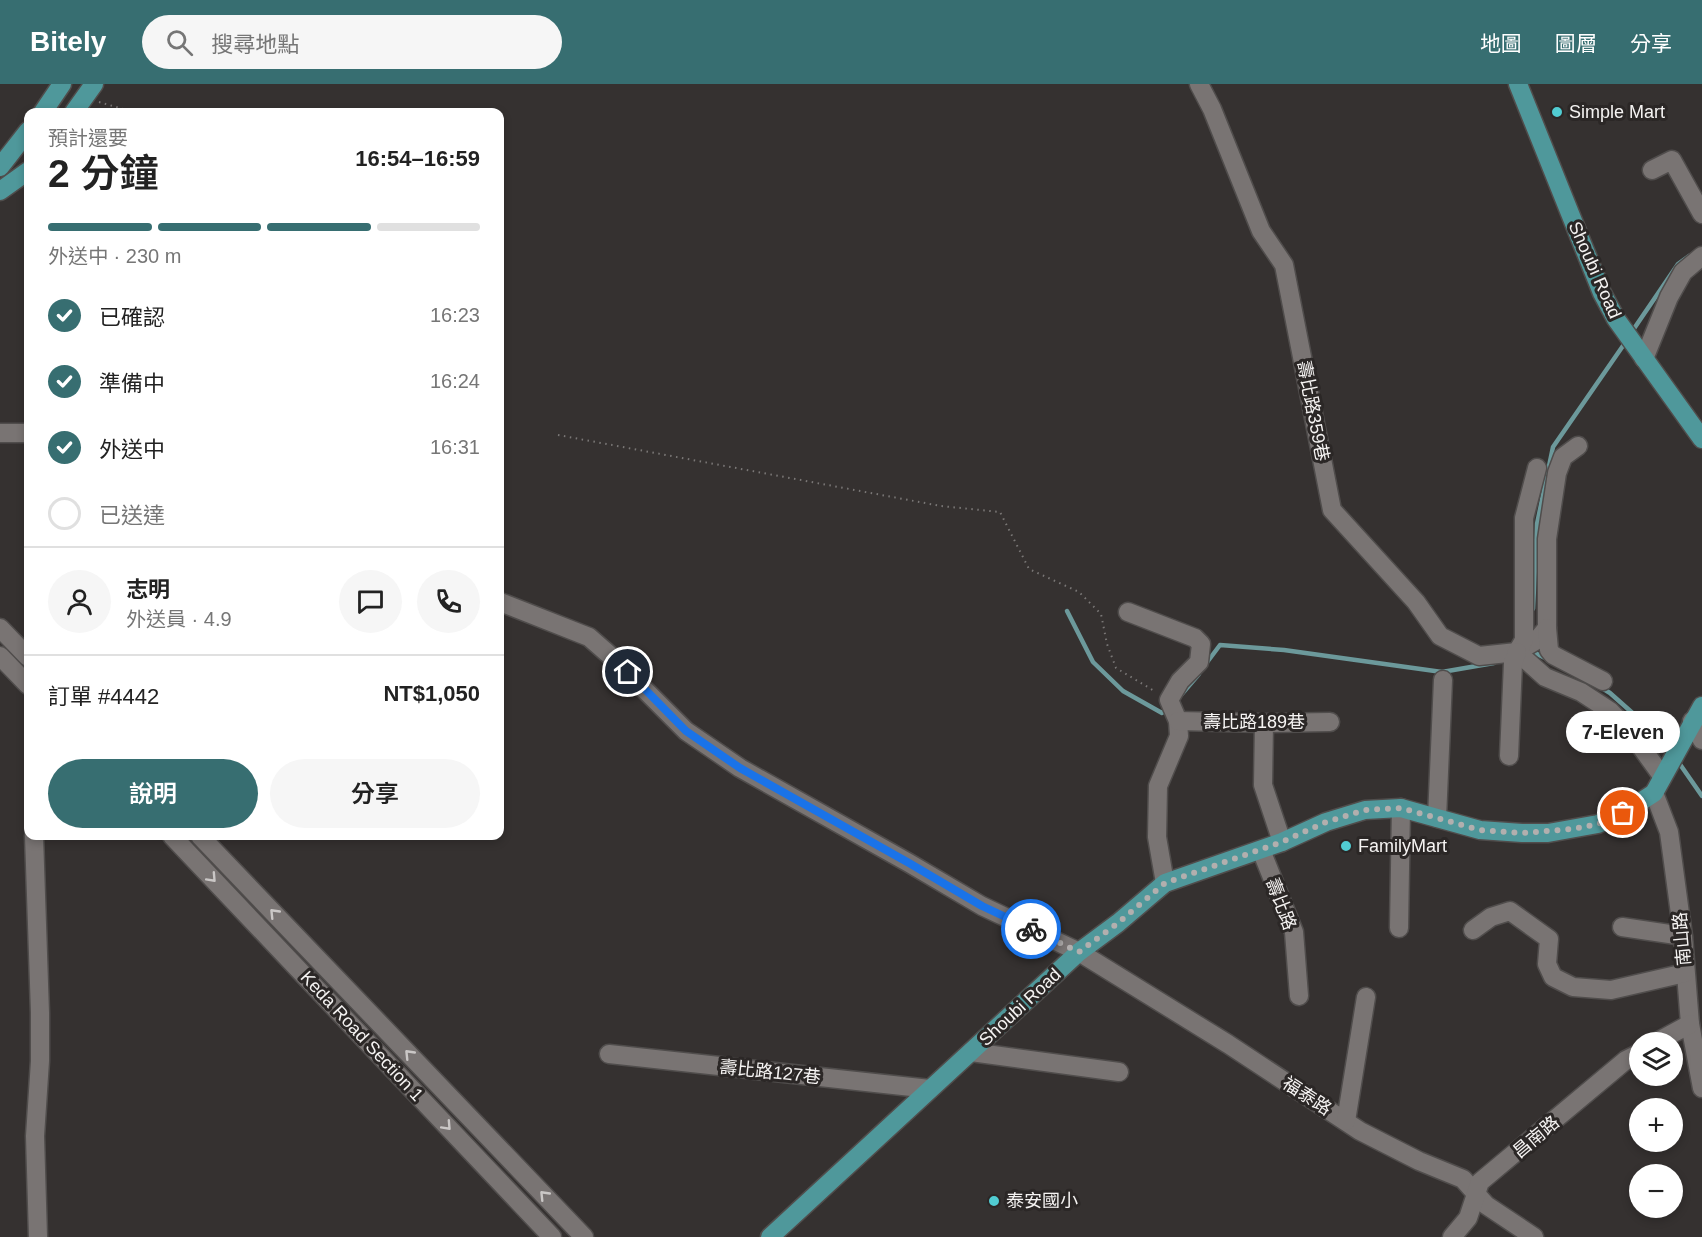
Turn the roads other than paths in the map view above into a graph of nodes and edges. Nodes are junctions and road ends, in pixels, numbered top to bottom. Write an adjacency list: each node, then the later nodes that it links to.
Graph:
1 (62, 84): 4 (main road)
2 (1199, 84): 21 (street, 壽比路359巷)
3 (1518, 84): 12 (main road, Shoubi Road)
4 (46, 108)
5 (24, 136): 6 (main road)
6 (0, 167)
7 (1652, 170): 10 (street)
8 (24, 174): 9 (main road)
9 (0, 191)
10 (1702, 214)
11 (1702, 256): 12 (street)
12 (1644, 359): 15 (main road, Shoubi Road)
13 (0, 433): 14 (street)
14 (24, 433)
15 (1702, 439)
16 (1578, 446): 21 (street)
17 (1537, 468): 21 (street)
18 (504, 604): 46 (street, 福泰路)
19 (1128, 612): 27 (street, 壽比路189巷)
20 (0, 628): 22 (street)
21 (1532, 642): 26 (street); 31 (street); 32 (street)
22 (24, 653)
23 (0, 656): 25 (street)
24 (1443, 680): 35 (street)
25 (24, 681)
26 (1603, 681)
27 (1178, 721): 29 (street, 壽比路189巷); 41 (street, 壽比路189巷)
28 (1330, 722): 29 (street, 壽比路189巷)
29 (1264, 723): 39 (street)
30 (1695, 726): 32 (main road)
31 (1509, 756)
32 (1665, 772): 33 (main road)
33 (1654, 793): 35 (main road, Shoubi Road); 45 (street, 南山路)
34 (1401, 808): 35 (main road, Shoubi Road); 39 (main road, Shoubi Road); 43 (street)
35 (1437, 818)
36 (34, 840): 60 (street)
37 (176, 840): 61 (street, Keda Road Section 1, one-way to 61)
38 (204, 840): 62 (street, one-way to 38)
39 (1282, 842): 40 (main road, Shoubi Road)
40 (1260, 850): 41 (main road, Shoubi Road); 48 (street, 壽比路)
41 (1165, 883): 46 (main road, Shoubi Road)
42 (1622, 927): 45 (street)
43 (1399, 928)
44 (1473, 930): 47 (street)
45 (1683, 936): 47 (street, 南山路)
46 (1079, 952): 52 (main road, Shoubi Road); 58 (street, 福泰路)
47 (1685, 973): 50 (street, 南山路)
48 (1299, 996)
49 (1366, 997): 58 (street)
50 (1690, 1024): 51 (street); 56 (street, 南山路)
51 (1675, 1032)
52 (971, 1052): 55 (street); 57 (main road, Shoubi Road)
53 (609, 1054): 57 (street, 壽比路127巷)
54 (1629, 1058): 59 (street, 昌南路)
55 (1119, 1072)
56 (1702, 1088)
57 (930, 1089): 63 (main road, Shoubi Road)
58 (1346, 1121): 59 (street, 福泰路)
59 (1477, 1194): 64 (street, 昌南路); 65 (street, 福泰路)
60 (38, 1237)
61 (552, 1237)
62 (584, 1237)
63 (770, 1237)
64 (1452, 1237)
65 (1534, 1237)

